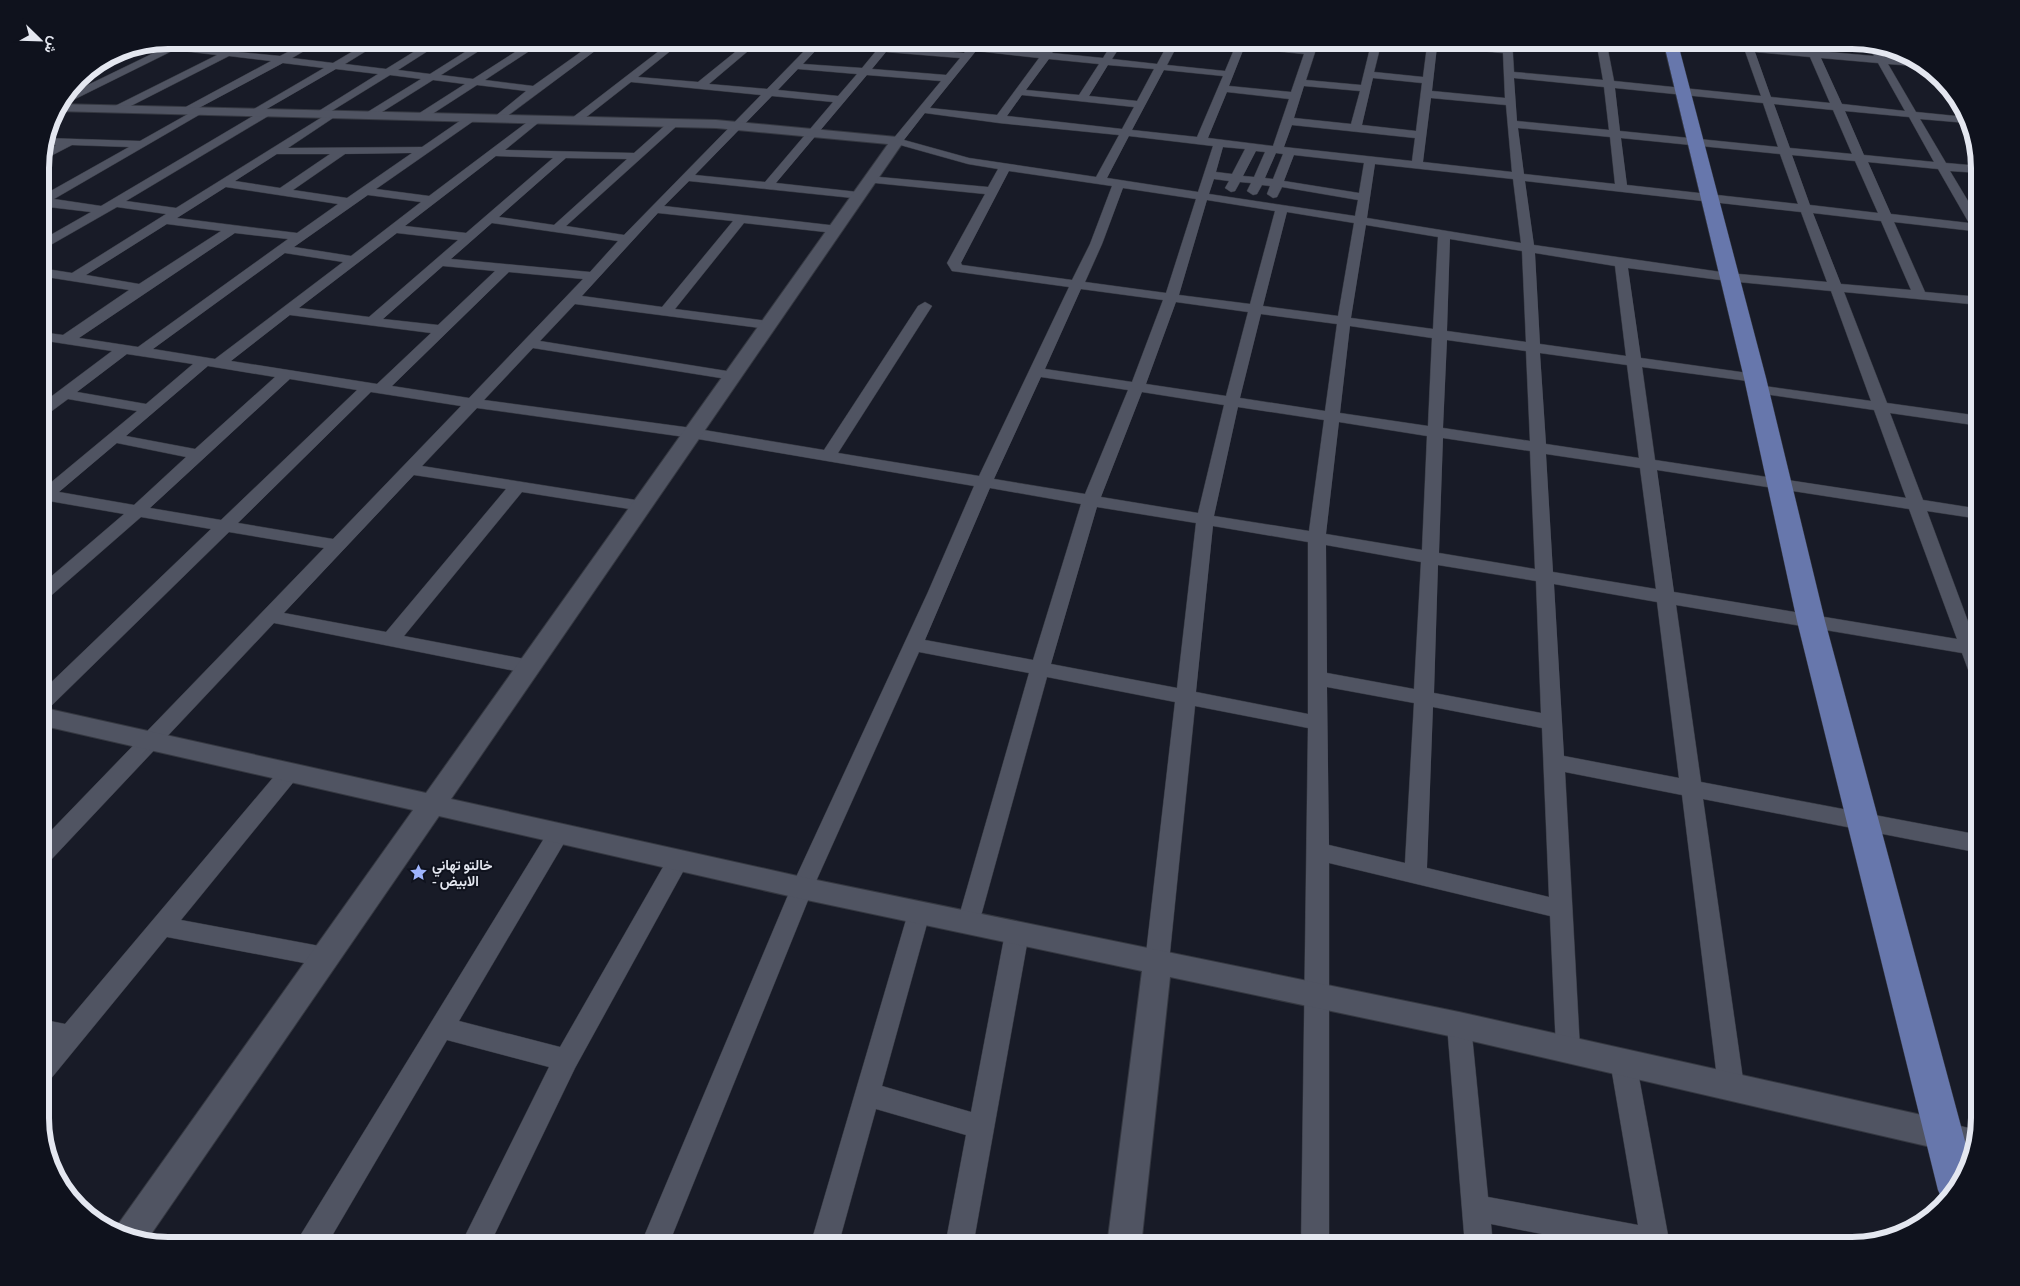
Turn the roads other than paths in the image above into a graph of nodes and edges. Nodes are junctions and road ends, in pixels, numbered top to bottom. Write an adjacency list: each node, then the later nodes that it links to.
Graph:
1 (168, 49): 66 (street)
2 (198, 49): 32 (street)
3 (237, 49): 32 (street)
4 (301, 49): 35 (street)
5 (363, 49): 39 (street)
6 (425, 49): 42 (street)
7 (476, 49): 47 (street)
8 (527, 49): 51 (street)
9 (592, 49): 56 (street)
10 (668, 49): 49 (street)
11 (745, 49): 54 (street)
12 (812, 49): 40 (street)
13 (883, 49): 43 (street)
14 (972, 49): 48 (street)
15 (982, 49): 34 (street)
16 (1051, 49): 34 (street)
17 (1114, 49): 37 (street)
18 (1170, 49): 41 (street)
19 (1239, 49): 44 (street)
20 (1287, 49): 31 (street)
21 (1311, 49): 31 (street)
22 (1376, 49): 45 (street)
23 (1432, 49): 50 (street)
24 (1507, 49): 46 (street)
25 (1603, 49): 53 (street)
26 (1669, 49): 60 (main road)
27 (1750, 49): 65 (street)
28 (1781, 49): 33 (street)
29 (1812, 49): 33 (street)
30 (1877, 51): 36 (street)
31 (1310, 52): 52 (street)
32 (229, 53): 35 (street); 71 (street)
33 (1814, 54): 36 (street); 70 (street)
34 (1046, 56): 37 (street); 59 (street)
35 (282, 59): 39 (street); 73 (street)
36 (1881, 60): 38 (street); 76 (street)
37 (1106, 62): 41 (street); 64 (street)
38 (1907, 62)
39 (334, 66): 42 (street); 74 (street)
40 (796, 66): 43 (street); 58 (street)
41 (1161, 67): 44 (street); 68 (street)
42 (386, 72): 47 (street); 75 (street)
43 (864, 72): 48 (street); 63 (street)
44 (1229, 74): 55 (street)
45 (1370, 74): 50 (street); 57 (street)
46 (1508, 74): 53 (street); 67 (street)
47 (431, 77): 51 (street); 77 (street)
48 (948, 78): 72 (street)
49 (629, 79): 54 (street); 83 (street)
50 (1428, 81): 61 (street)
51 (477, 82): 56 (street); 78 (street)
52 (1300, 82): 57 (street); 62 (street)
53 (1609, 85): 60 (street); 91 (street)
54 (700, 86): 58 (street)
55 (1224, 88): 62 (street); 97 (street)
56 (535, 89): 80 (street)
57 (1366, 89): 89 (street)
58 (768, 92): 63 (street); 88 (street)
59 (1019, 92): 64 (street); 84 (street)
60 (1684, 92): 65 (street); 98 (main road)
61 (1426, 94): 67 (street); 93 (street)
62 (1296, 96): 85 (street)
63 (840, 99): 90 (street)
64 (1082, 99): 68 (street)
65 (1768, 100): 70 (street); 106 (street)
66 (70, 101)
67 (1510, 102): 87 (street)
68 (1140, 105): 92 (street)
69 (66, 107): 71 (street)
70 (1838, 107): 76 (street); 111 (street)
71 (116, 110): 73 (street)
72 (923, 110): 84 (street); 96 (street)
73 (193, 111): 74 (street); 100 (street)
74 (259, 113): 75 (street); 140 (street)
75 (327, 114): 77 (street); 104 (street)
76 (1912, 114): 82 (street); 114 (street)
77 (370, 115): 78 (street)
78 (422, 116): 79 (street)
79 (471, 118): 80 (street); 102 (street)
80 (498, 118): 81 (street)
81 (538, 119): 83 (street); 108 (street)
82 (1961, 119)
83 (576, 120): 86 (street)
84 (999, 120): 92 (street)
85 (1288, 121): 89 (street); 103 (street)
86 (675, 122): 88 (street); 110 (street)
87 (1512, 124): 91 (street); 118 (street)
88 (736, 125): 90 (street); 119 (street)
89 (1356, 128): 93 (street)
90 (814, 132): 96 (street); 126 (street)
91 (1614, 133): 98 (street); 127 (street)
92 (1125, 134): 97 (street); 125 (street)
93 (1421, 135): 113 (street)
94 (52, 141): 95 (street)
95 (70, 142): 100 (street); 107 (street)
96 (897, 142): 115 (street); 121 (street)
97 (1200, 142): 99 (street)
98 (1696, 142): 106 (street); 135 (main road)
99 (1219, 143): 101 (street); 117 (street)
100 (142, 144): 131 (street)
101 (1252, 147): 103 (street); 120 (street)
102 (424, 150): 105 (street); 128 (street)
103 (1280, 150): 112 (street); 122 (street); 124 (street)
104 (276, 151): 105 (street); 123 (street)
105 (342, 151): 130 (street)
106 (1785, 151): 111 (street); 145 (street)
107 (50, 153)
108 (492, 153): 109 (street); 136 (street)
109 (563, 155): 110 (street); 149 (street)
110 (638, 156): 156 (street)
111 (1861, 158): 114 (street); 148 (street)
112 (1370, 160): 113 (street); 134 (street)
113 (1417, 166): 118 (street)
114 (1941, 166): 116 (street); 147 (street)
115 (1005, 167): 125 (street); 129 (street)
116 (1971, 169)
117 (1209, 175): 120 (street); 133 (street)
118 (1517, 176): 127 (street); 163 (street)
119 (686, 177): 126 (street); 143 (street)
120 (1236, 177): 122 (street); 137 (street)
121 (869, 180): 129 (street); 132 (street)
122 (1258, 180): 124 (street); 141 (street)
123 (224, 183): 130 (street); 146 (street)
124 (1277, 183): 134 (street); 142 (street)
125 (1108, 184): 133 (street); 173 (street)
126 (768, 186): 132 (street)
127 (1622, 189): 135 (street)
128 (364, 191): 136 (street); 139 (street)
129 (992, 191): 173 (street)
130 (282, 192): 139 (street)
131 (49, 196)
132 (858, 196): 157 (street)
133 (1202, 196): 137 (street); 177 (street)
134 (1364, 197): 152 (street)
135 (1710, 199): 145 (street); 172 (main road)
136 (431, 200): 155 (street)
137 (1226, 200): 141 (street)
138 (49, 202): 144 (street)
139 (348, 202): 159 (street)
140 (116, 203): 144 (street); 146 (street)
141 (1247, 203): 142 (street)
142 (1275, 208): 152 (street); 181 (street)
143 (655, 209): 150 (street); 161 (street)
144 (104, 210): 162 (street)
145 (1806, 210): 148 (street); 175 (street)
146 (178, 212): 151 (street)
147 (1971, 216)
148 (1886, 218): 154 (street); 176 (street)
149 (489, 219): 156 (street); 160 (street)
150 (741, 219): 157 (street); 183 (street)
151 (166, 220): 153 (street); 171 (street)
152 (1359, 221): 158 (street); 185 (street)
153 (232, 228): 159 (street); 174 (street)
154 (1971, 228)
155 (395, 229): 160 (street); 165 (street)
156 (556, 229): 161 (street)
157 (834, 229): 186 (street)
158 (1444, 235): 163 (street); 188 (street)
159 (299, 237): 164 (street)
160 (469, 237): 166 (street)
161 (627, 239): 170 (street)
162 (49, 242)
163 (1528, 248): 167 (street); 192 (street)
164 (282, 249): 165 (street); 194 (street)
165 (354, 260): 182 (street)
166 (441, 262): 168 (street); 184 (street)
167 (1621, 263): 172 (street); 195 (street)
168 (506, 268): 170 (street); 187 (street)
169 (49, 273): 171 (street)
170 (592, 276): 178 (street)
171 (74, 277): 174 (street)
172 (1728, 277): 175 (street); 200 (main road)
173 (1076, 285): 177 (street); 197 (street)
174 (141, 288): 190 (street)
175 (1836, 288): 176 (street); 207 (street)
176 (1920, 295): 179 (street)
177 (1170, 298): 181 (street); 202 (street)
178 (572, 299): 183 (street); 191 (street)
179 (1971, 300)
180 (925, 306): 216 (street)
181 (1255, 309): 185 (street); 204 (street)
182 (287, 311): 184 (street); 196 (street)
183 (666, 311): 186 (street)
184 (372, 321): 187 (street)
185 (1344, 321): 188 (street); 209 (street)
186 (768, 325): 199 (street)
187 (442, 330): 201 (street)
188 (1439, 334): 192 (street); 211 (street)
189 (49, 339): 190 (street)
190 (66, 340): 193 (street)
191 (530, 343): 199 (street); 205 (street)
192 (1533, 346): 195 (street); 214 (street)
193 (124, 349): 194 (street); 203 (street)
194 (141, 351): 196 (street)
195 (1634, 361): 200 (street); 217 (street)
196 (213, 362): 198 (street); 208 (street)
197 (1037, 372): 202 (street); 219 (street)
198 (288, 373): 201 (street); 215 (street)
199 (733, 376): 212 (street)
200 (1756, 384): 207 (street); 220 (main road)
201 (375, 387): 205 (street); 230 (street)
202 (1137, 387): 204 (street); 224 (street)
203 (65, 394): 206 (street); 208 (street)
204 (1232, 401): 209 (street); 229 (street)
205 (472, 403): 212 (street); 218 (street)
206 (49, 406)
207 (1880, 407): 210 (street); 225 (street)
208 (150, 409): 213 (street)
209 (1332, 416): 211 (street); 231 (street)
210 (1971, 420)
211 (1435, 432): 214 (street); 233 (street)
212 (692, 433): 216 (street); 226 (street)
213 (114, 438): 215 (street); 222 (street)
214 (1538, 448): 217 (street); 234 (street)
215 (199, 455): 227 (street)
216 (828, 456): 219 (street)
217 (1648, 464): 220 (street); 236 (street)
218 (410, 469): 221 (street); 232 (street)
219 (984, 482): 224 (street); 241 (street)
220 (1780, 484): 225 (street); 238 (main road)
221 (517, 487): 226 (street); 239 (street)
222 (49, 491)
223 (49, 498): 227 (street)
224 (1091, 500): 229 (street); 244 (street)
225 (1916, 504): 228 (street); 240 (street)
226 (642, 506): 243 (street)
227 (138, 510): 230 (street); 235 (street)
228 (1971, 513)
229 (1205, 519): 231 (street); 247 (street)
230 (225, 525): 232 (street); 246 (street)
231 (1317, 538): 233 (street); 245 (street)
232 (336, 545): 237 (street)
233 (1430, 557): 234 (street); 248 (street)
234 (1545, 576): 236 (street); 250 (street)
235 (49, 588)
236 (1666, 596): 238 (street); 255 (street)
237 (268, 616): 239 (street); 252 (street)
238 (1811, 621): 242 (street); 257 (main road)
239 (391, 639): 243 (street)
240 (1971, 639)
241 (914, 644): 244 (street); 264 (street)
242 (1971, 648)
243 (530, 668): 256 (street)
244 (1040, 668): 247 (street); 267 (street)
245 (1317, 678): 248 (street); 251 (street)
246 (49, 697)
247 (1185, 697): 251 (street); 271 (street)
248 (1422, 698): 250 (street); 263 (street)
249 (49, 718): 252 (street)
250 (1550, 722): 253 (street)
251 (1318, 723): 261 (street)
252 (150, 741): 254 (street); 260 (street)
253 (1554, 762): 255 (street); 265 (street)
254 (289, 773): 256 (street); 268 (street)
255 (1692, 789): 257 (street); 281 (street)
256 (433, 805): 258 (street); 270 (street)
257 (1862, 822): 259 (street); 284 (main road)
258 (560, 833): 262 (street); 274 (street)
259 (1971, 842)
260 (49, 848)
261 (1318, 851): 263 (street); 272 (street)
262 (679, 859): 264 (street); 278 (street)
263 (1416, 874): 265 (street)
264 (802, 888): 266 (street); 290 (street)
265 (1561, 909): 277 (street)
266 (920, 913): 267 (street); 282 (street)
267 (968, 923): 269 (street)
268 (163, 926): 270 (street); 276 (street)
269 (1017, 933): 271 (street); 283 (street)
270 (325, 957): 287 (street)
271 (1157, 962): 272 (street); 293 (street)
272 (1317, 996): 273 (street); 294 (street)
273 (1459, 1025): 277 (street); 286 (street)
274 (443, 1028): 278 (street); 288 (street)
275 (49, 1032): 276 (street)
276 (70, 1036): 280 (street)
277 (1568, 1049): 279 (street)
278 (566, 1060): 289 (street)
279 (1623, 1061): 281 (street); 297 (street)
280 (49, 1063)
281 (1731, 1086): 284 (street)
282 (867, 1094): 283 (street); 291 (street)
283 (981, 1127): 292 (street)
284 (1958, 1138): 285 (main road)
285 (1958, 1173)
286 (1476, 1208): 295 (street); 296 (street)
287 (133, 1232)
288 (315, 1237)
289 (478, 1237)
290 (658, 1237)
291 (827, 1237)
292 (961, 1237)
293 (1125, 1237)
294 (1315, 1237)
295 (1478, 1237)
296 (1620, 1237)
297 (1654, 1237)

